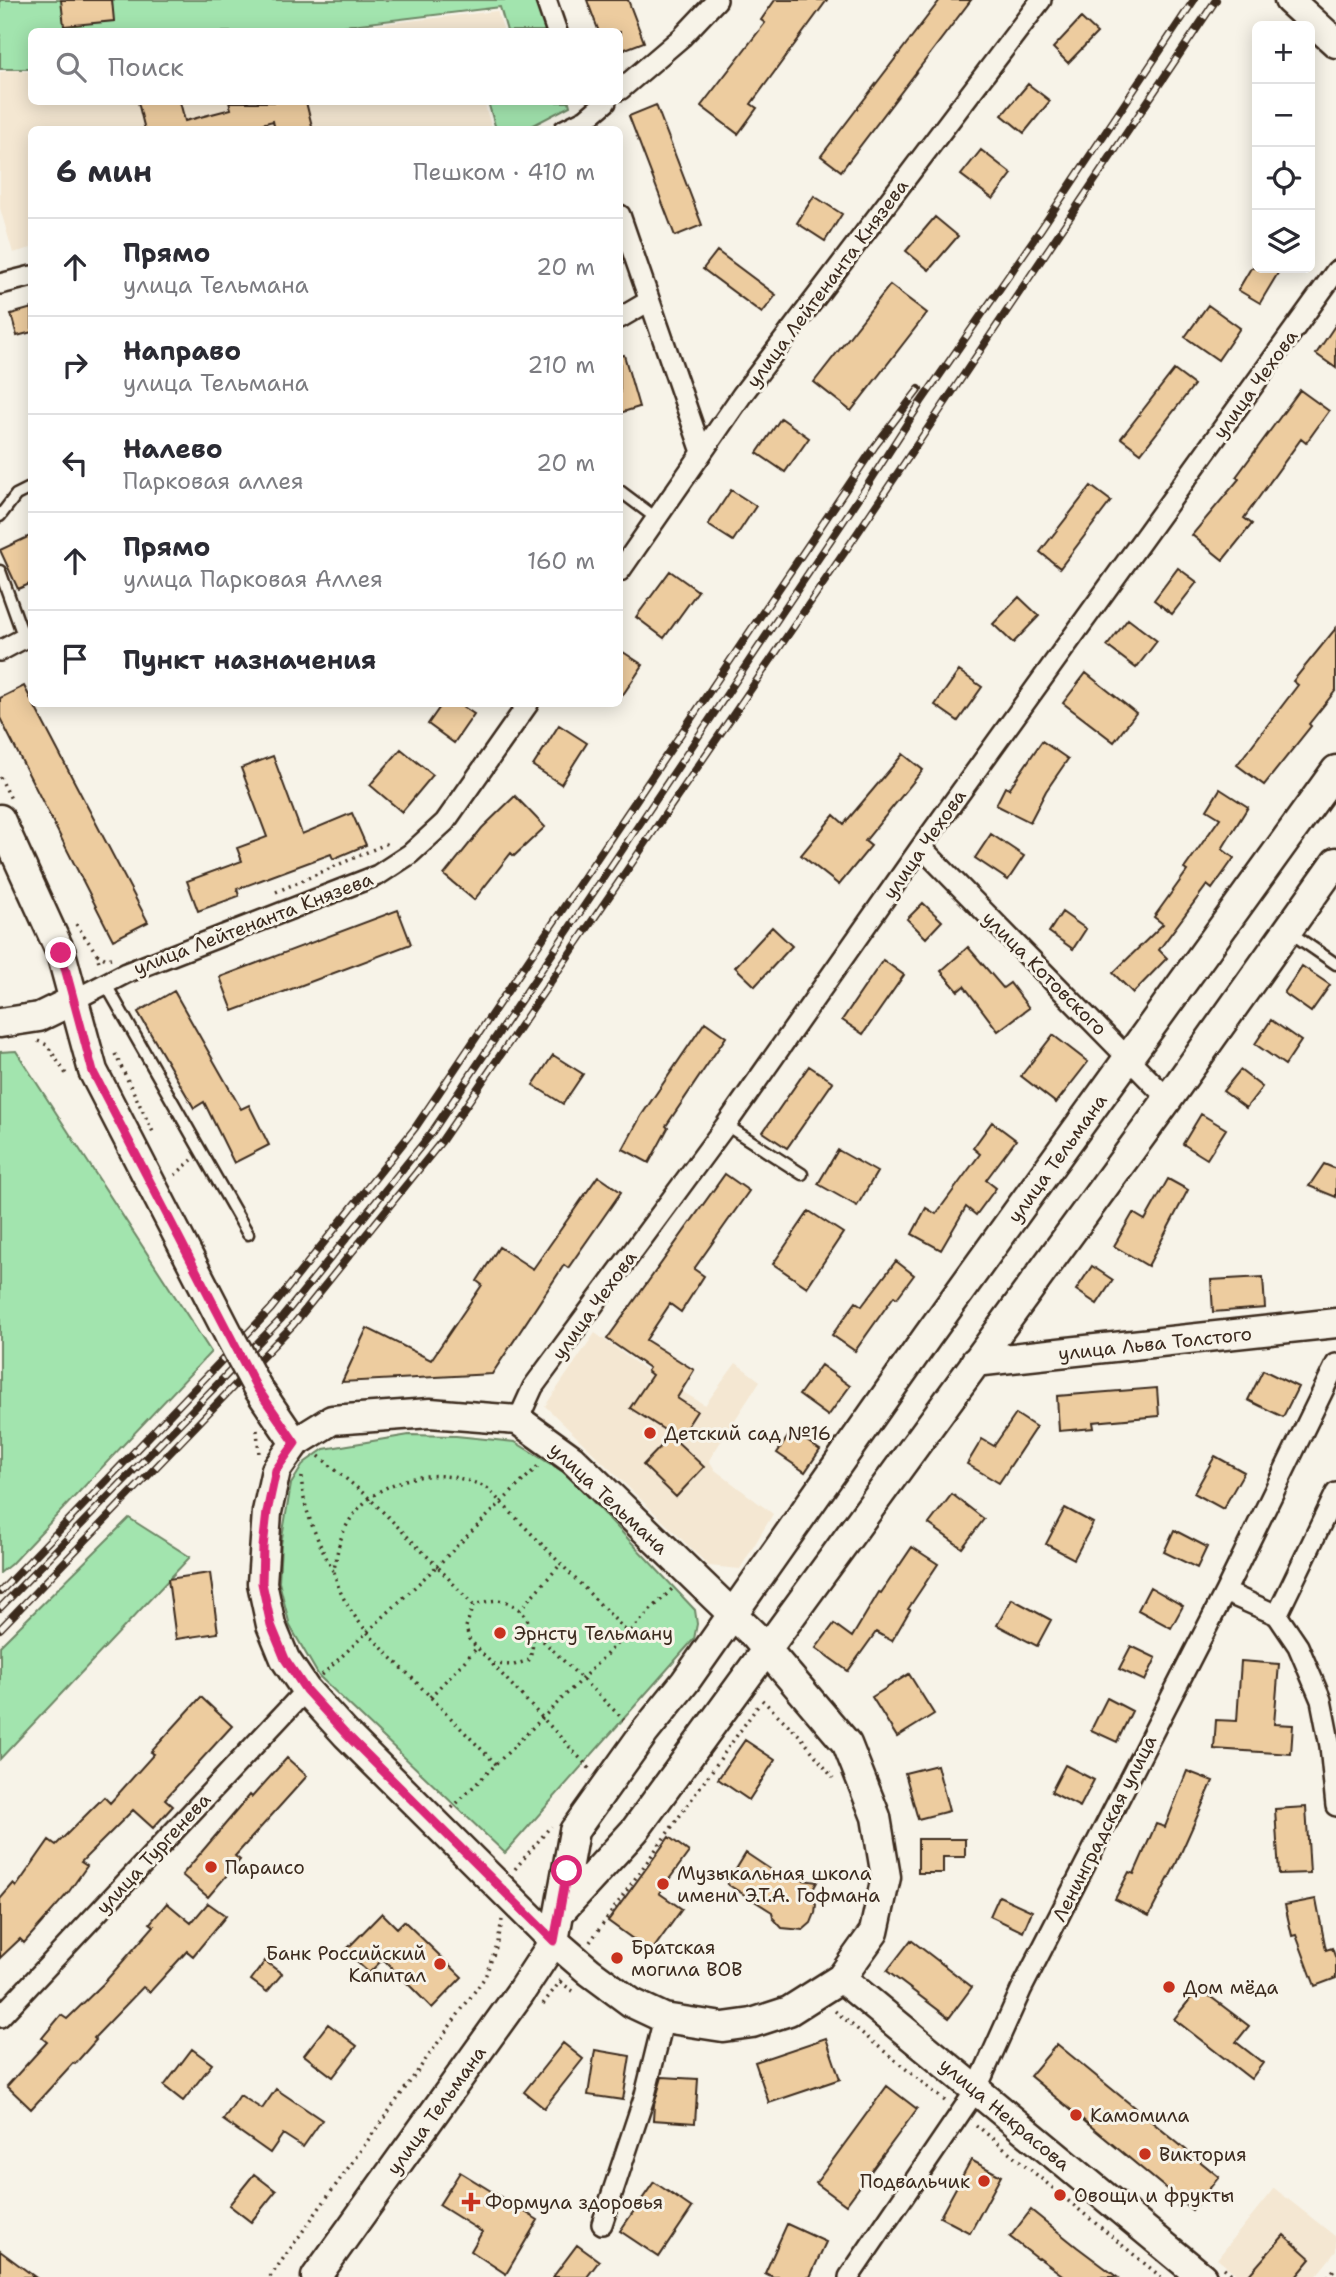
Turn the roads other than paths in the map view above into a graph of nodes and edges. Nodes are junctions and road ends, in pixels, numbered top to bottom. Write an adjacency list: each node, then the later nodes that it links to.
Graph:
1 (546, 0): 5 (street)
2 (717, 0): 7 (street)
3 (1041, 0): 16 (street, улица Лейтенанта Князева)
4 (1289, 0): 6 (street)
5 (556, 28)
6 (1336, 43)
7 (623, 87)
8 (602, 105): 9 (street)
9 (585, 117)
10 (623, 224): 14 (street)
11 (1336, 271): 28 (street, улица Чехова)
12 (28, 277): 13 (street)
13 (0, 284)
14 (649, 302): 15 (street); 16 (street)
15 (623, 316)
16 (702, 452): 20 (street, улица Лейтенанта Князева)
17 (28, 489): 19 (lane)
18 (623, 493): 20 (lane)
19 (0, 516)
20 (656, 518): 21 (street, улица Лейтенанта Князева)
21 (623, 567)
22 (0, 571): 23 (lane)
23 (28, 636): 24 (street)
24 (0, 651)
25 (525, 707): 32 (street, улица Лейтенанта Князева)
26 (1336, 770): 35 (street, улица Тельмана)
27 (6, 810): 33 (street)
28 (921, 847): 35 (street, улица Котовского); 37 (street, улица Чехова)
29 (1336, 862): 30 (street)
30 (1287, 931): 31 (lane); 36 (street)
31 (1336, 964)
32 (104, 982): 33 (street, улица Лейтенанта Князева); 39 (lane)
33 (74, 1000): 34 (street); 44 (street, bridge)
34 (0, 1023)
35 (1129, 1057): 36 (street, улица Котовского); 47 (street, улица Тельмана)
36 (1168, 1099): 41 (street)
37 (726, 1125): 38 (lane); 43 (street, улица Чехова)
38 (802, 1174)
39 (248, 1234)
40 (1336, 1323): 41 (street, улица Льва Толстого)
41 (975, 1362): 49 (street)
42 (1336, 1364): 46 (street, Ленинградская улица)
43 (518, 1420): 44 (street, улица Тельмана); 47 (street, улица Тельмана)
44 (303, 1452): 50 (street, улица Тельмана)
45 (1336, 1493): 48 (street)
46 (1225, 1592): 48 (street); 57 (street, Ленинградская улица)
47 (732, 1615): 49 (street, улица Тельмана); 52 (street, улица Тельмана)
48 (1277, 1615): 51 (street)
49 (766, 1649): 52 (street); 54 (street, улица Тельмана)
50 (306, 1690): 53 (street, улица Тельмана); 55 (street, улица Тургенева)
51 (1336, 1806)
52 (559, 1913): 53 (street, улица Тельмана)
53 (554, 1941): 56 (street, улица Тельмана); 59 (street, улица Тельмана)
54 (841, 1978): 56 (street, улица Тельмана); 57 (street, улица Некрасова)
55 (0, 2017)
56 (664, 2018): 58 (street)
57 (976, 2090): 60 (street, Ленинградская улица); 61 (street, улица Некрасова)
58 (602, 2224)
59 (316, 2277)
60 (849, 2277)
61 (1202, 2277)

